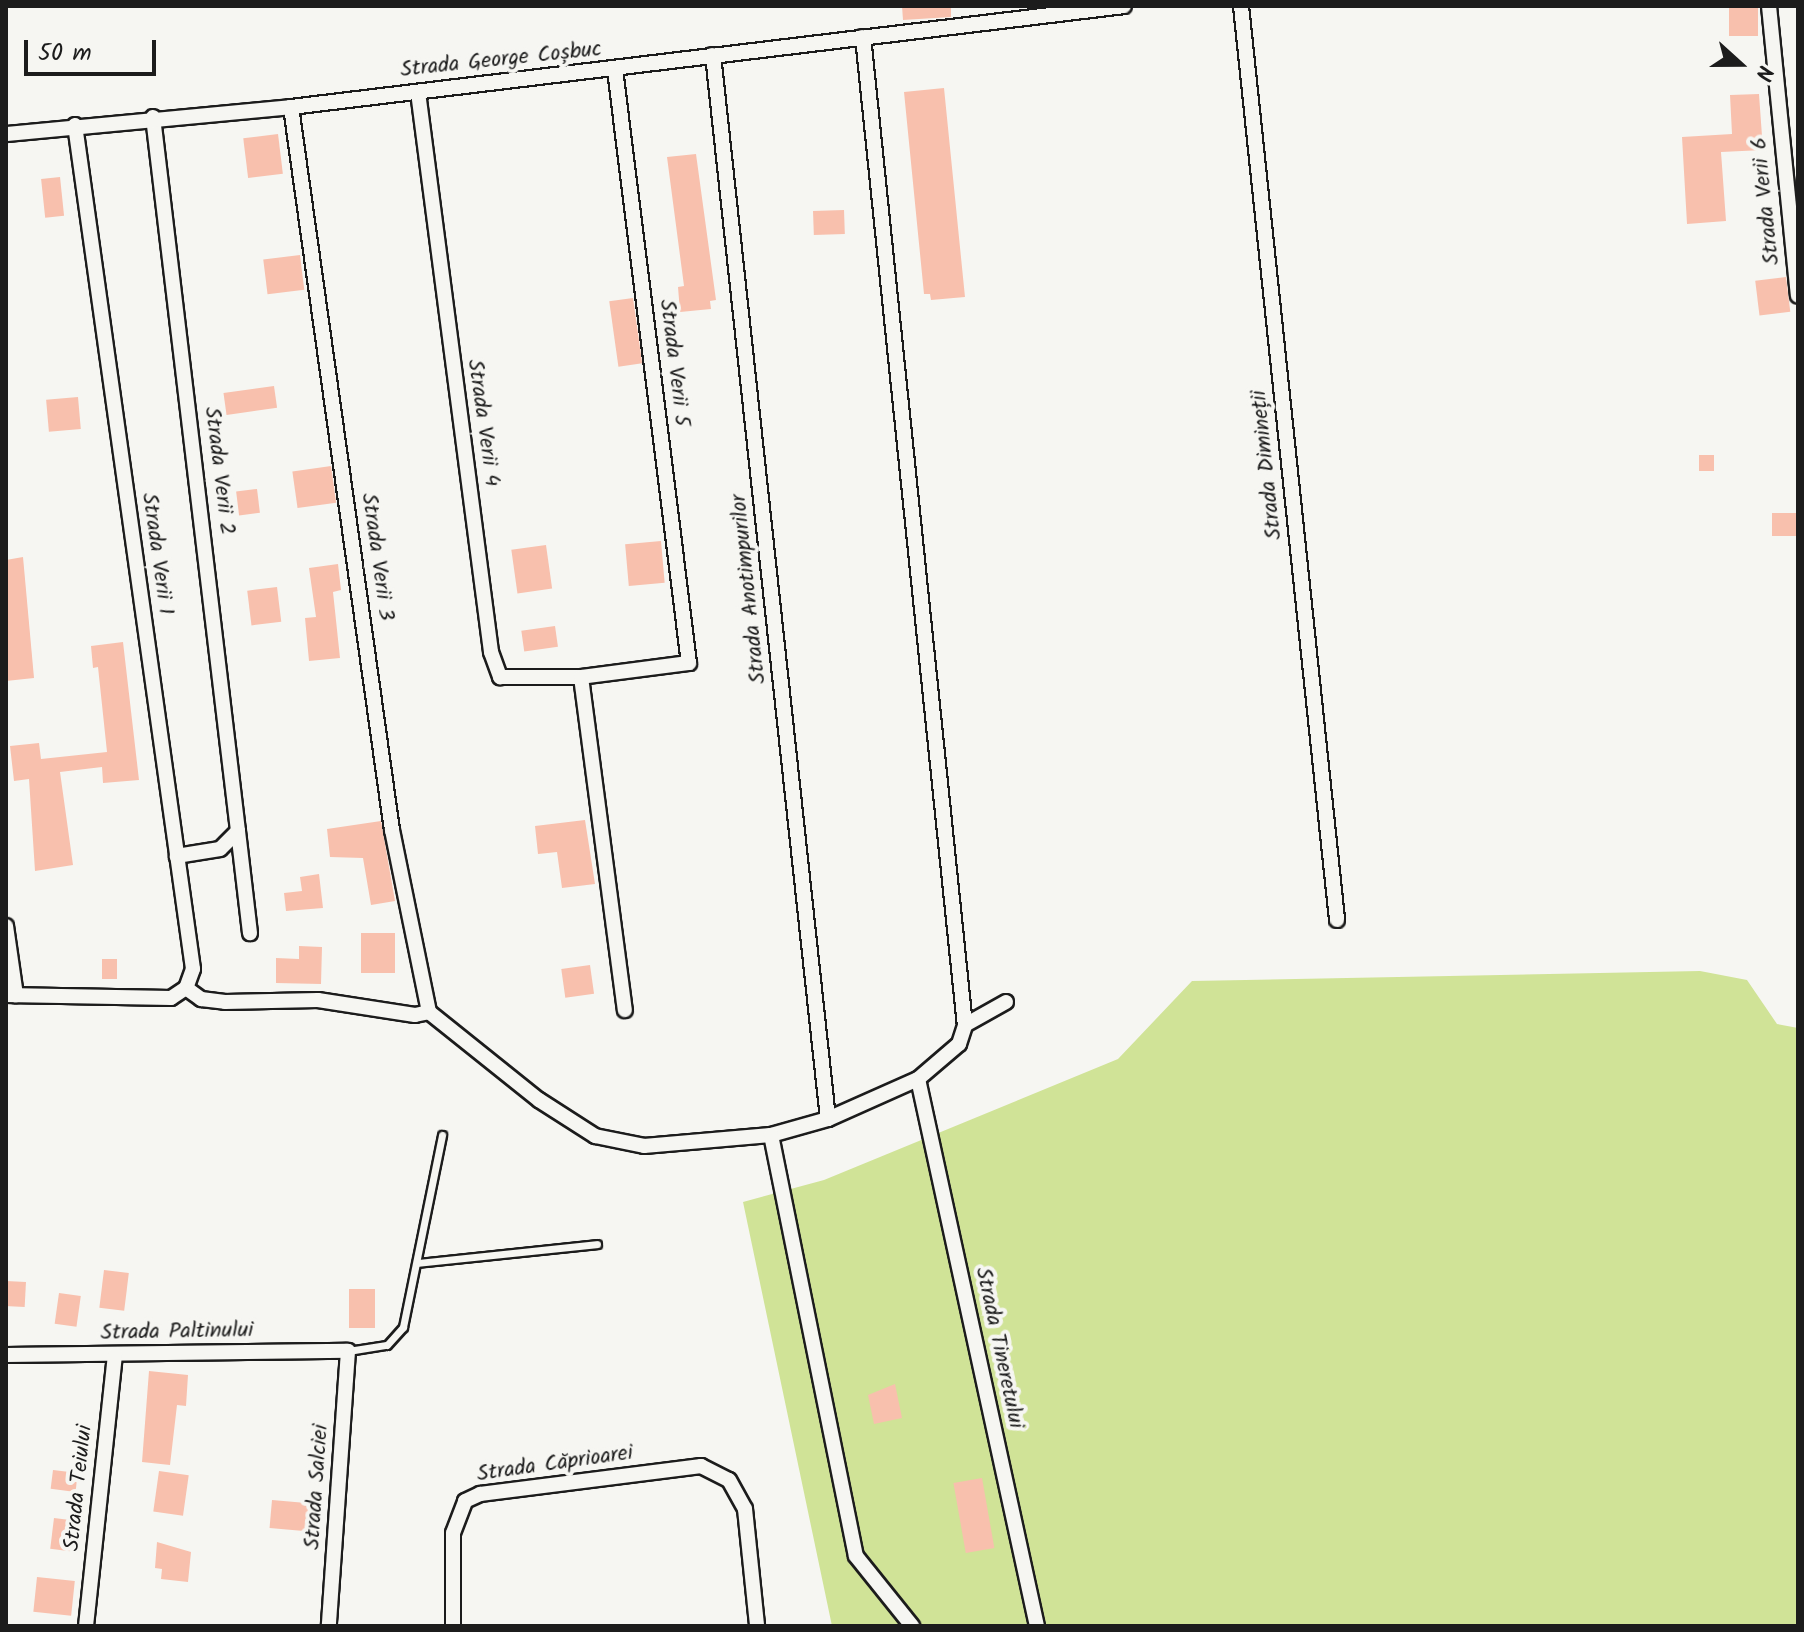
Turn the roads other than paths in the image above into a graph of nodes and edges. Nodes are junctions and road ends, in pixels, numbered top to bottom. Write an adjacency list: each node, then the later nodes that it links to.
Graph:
1 (1124, 6): 4 (street, Strada George Coșbuc)
2 (1241, 6): 17 (street, Strada Dimineții)
3 (1769, 6): 12 (street, Strada Verii 6)
4 (863, 37): 5 (street, Strada George Coșbuc); 26 (street)
5 (713, 55): 6 (street, Strada George Coșbuc); 28 (street, Strada Anotimpurilor)
6 (615, 70): 7 (street, Strada George Coșbuc); 13 (street, Strada Verii 5)
7 (418, 92): 8 (street, Strada George Coșbuc); 14 (street, Strada Verii 4)
8 (291, 107): 9 (street, Strada George Coșbuc); 25 (street, Strada Verii 3)
9 (153, 117): 10 (street, Strada George Coșbuc); 15 (street, Strada Verii 2)
10 (75, 125): 11 (street, Strada George Coșbuc); 16 (street, Strada Verii 1)
11 (6, 134)
12 (1798, 296)
13 (689, 663): 14 (street, Strada Verii 4)
14 (581, 677): 24 (street)
15 (238, 831): 16 (street); 19 (street, Strada Verii 2)
16 (177, 856): 21 (street, Strada Verii 1)
17 (1337, 920)
18 (6, 926): 20 (street)
19 (250, 933)
20 (9, 972): 22 (street)
21 (186, 988): 22 (street); 25 (street)
22 (11, 995)
23 (1006, 1002): 26 (street)
24 (625, 1010)
25 (429, 1012): 30 (street)
26 (965, 1025): 27 (street)
27 (918, 1079): 28 (street); 41 (street, Strada Tineretului)
28 (828, 1119): 30 (street)
29 (442, 1135): 32 (lane)
30 (771, 1135): 40 (street)
31 (597, 1244): 32 (lane)
32 (417, 1263): 33 (lane)
33 (348, 1351): 35 (street, Strada Paltinului); 37 (street, Strada Salciei)
34 (6, 1355): 35 (street, Strada Paltinului)
35 (115, 1355): 36 (street, Strada Teiului)
36 (86, 1626)
37 (329, 1626)
38 (453, 1626): 39 (street, Strada Căprioarei)
39 (757, 1626)
40 (912, 1626)
41 (1037, 1626)

